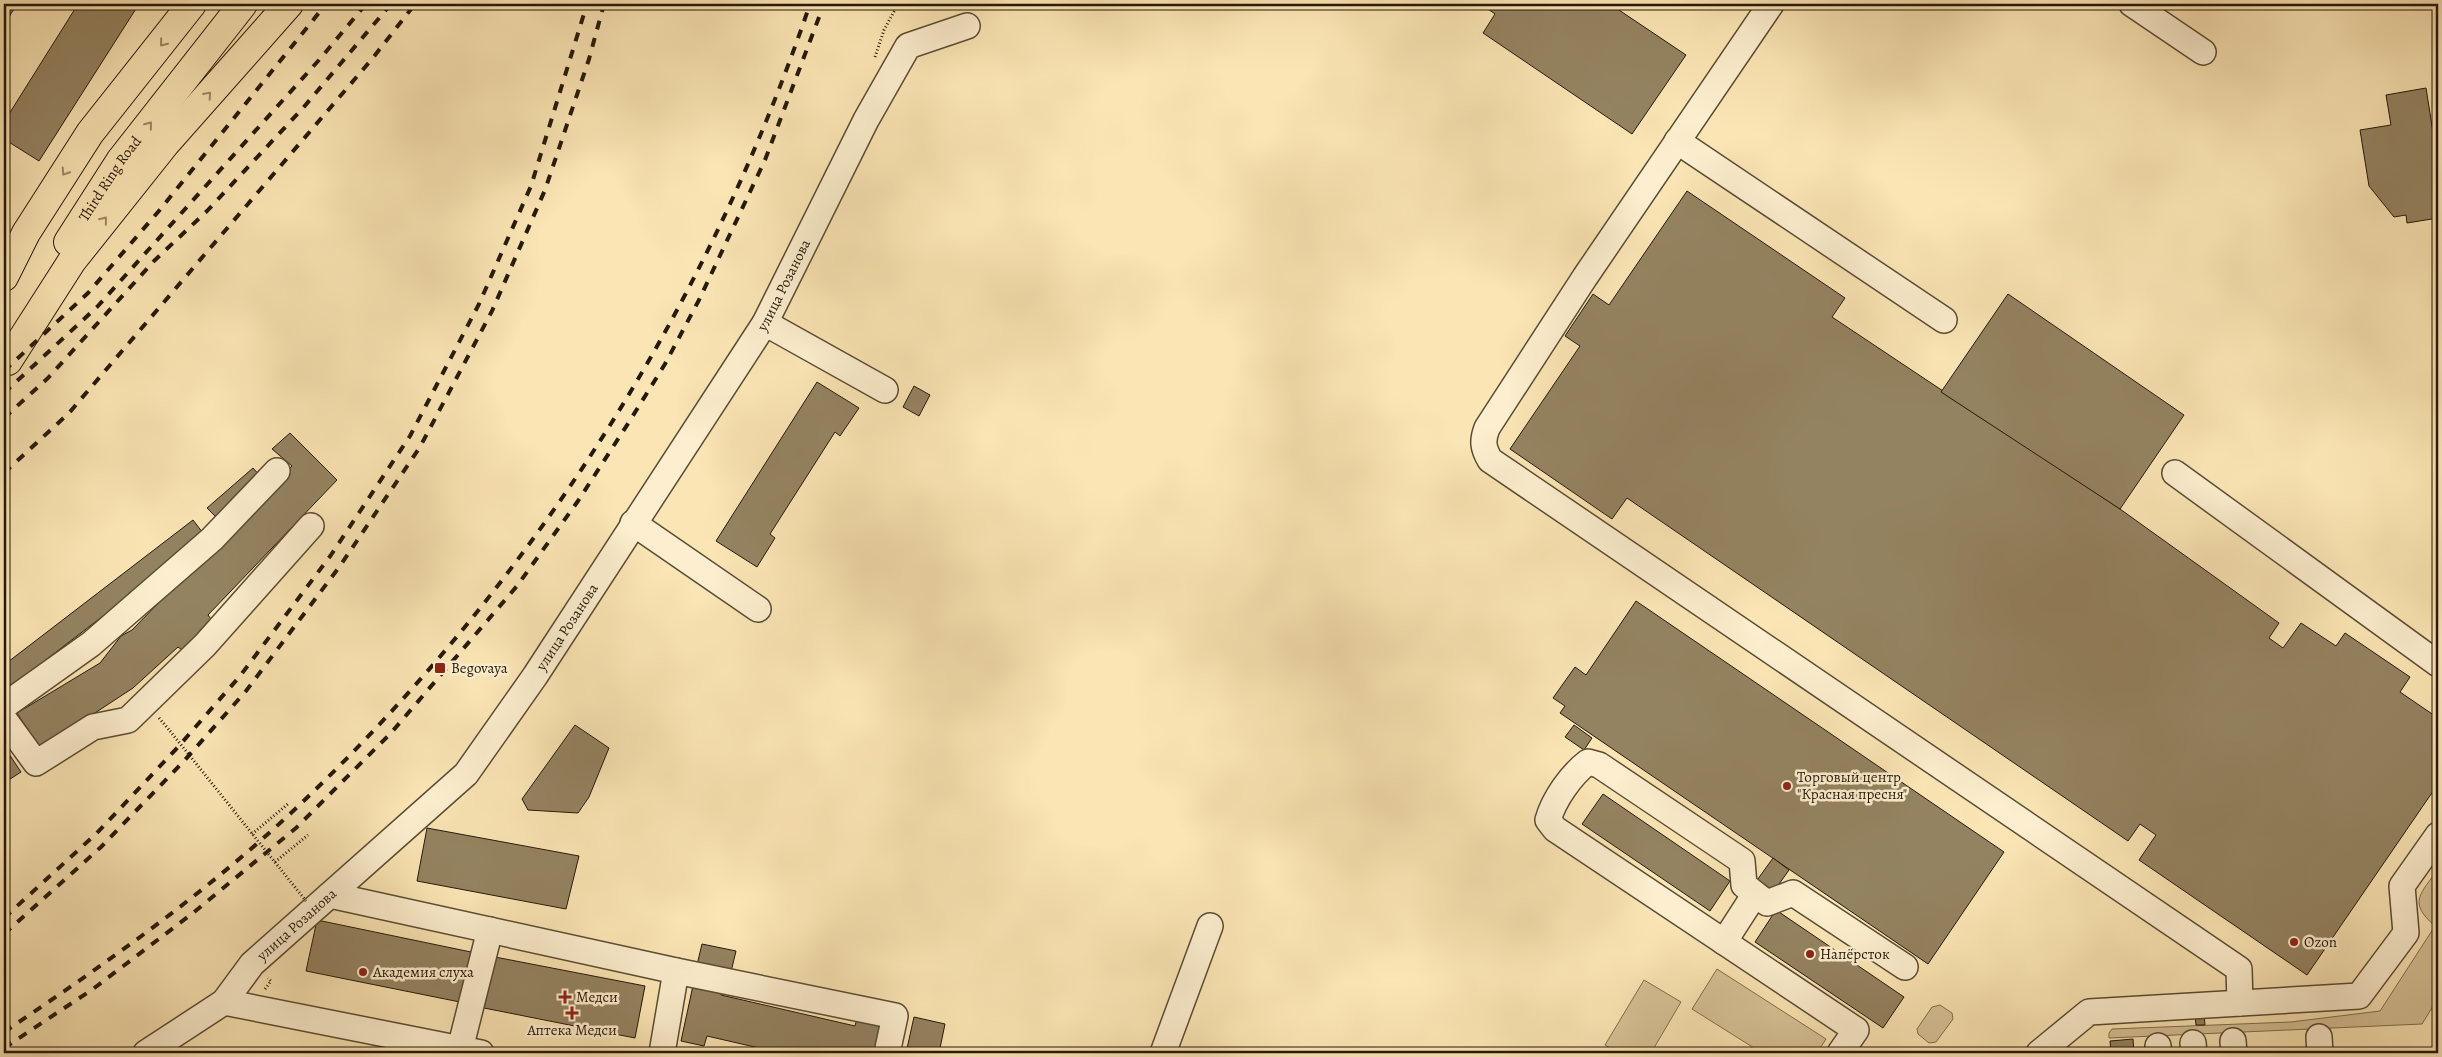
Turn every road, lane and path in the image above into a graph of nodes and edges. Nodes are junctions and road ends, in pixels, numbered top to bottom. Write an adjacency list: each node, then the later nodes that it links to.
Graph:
1 (192, 4): 9 (main road, one-way to 9)
2 (242, 4): 12 (main road, Third Ring Road, one-way to 2)
3 (289, 4): 12 (main road, one-way to 3)
4 (1771, 4): 8 (street)
5 (2132, 4): 7 (street)
6 (967, 26): 11 (street, улица Розанова)
7 (2203, 52)
8 (1677, 141): 10 (street); 37 (street)
9 (4, 277)
10 (1944, 320)
11 (765, 323): 13 (street); 16 (street, улица Розанова)
12 (6, 365)
13 (885, 390)
14 (277, 471): 20 (street)
15 (2175, 473): 19 (street)
16 (633, 524): 18 (street); 29 (street, улица Розанова)
17 (311, 526): 22 (street)
18 (758, 609)
19 (2438, 664)
20 (4, 706)
21 (154, 712): 24 (path, bridge)
22 (4, 719)
23 (288, 803): 24 (path)
24 (252, 834): 27 (path, bridge)
25 (308, 835): 27 (path)
26 (2438, 835): 37 (street)
27 (275, 862): 30 (path, bridge)
28 (1755, 894): 33 (street); 33 (street); 34 (street)
29 (330, 895): 32 (street); 36 (street, улица Розанова)
30 (306, 901)
31 (1210, 926): 42 (street)
32 (490, 930): 35 (street); 38 (street)
33 (1724, 942): 43 (street)
34 (1905, 967)
35 (676, 971): 40 (street); 41 (street)
36 (224, 1002): 38 (street); 39 (street, улица Розанова)
37 (2240, 1003): 44 (street)
38 (466, 1052)
39 (146, 1053)
40 (662, 1053)
41 (887, 1053)
42 (1163, 1053)
43 (1840, 1053)
44 (2039, 1053)

